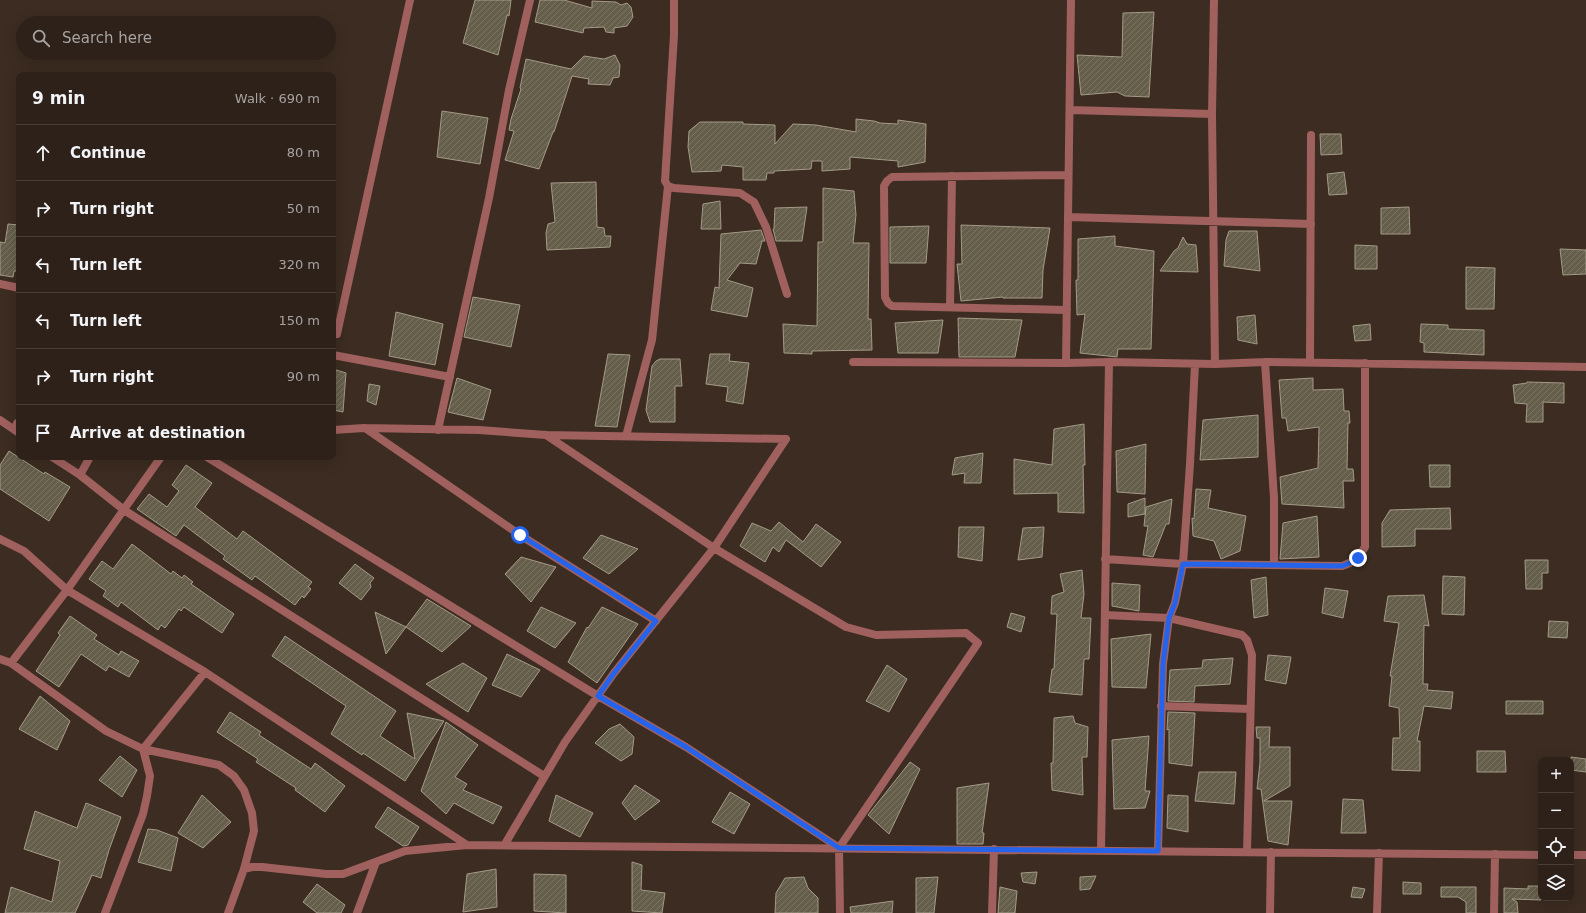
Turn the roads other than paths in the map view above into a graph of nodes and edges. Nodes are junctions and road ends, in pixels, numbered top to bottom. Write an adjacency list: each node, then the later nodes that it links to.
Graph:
1 (410, 0): 20 (street)
2 (530, 0): 31 (street)
3 (674, 0): 11 (street)
4 (1071, 0): 6 (street)
5 (1214, 0): 7 (street)
6 (1070, 110): 7 (street); 9 (street)
7 (1212, 114): 13 (street)
8 (1311, 135): 14 (street)
9 (1068, 175): 10 (street); 12 (street)
10 (952, 176): 18 (street); 18 (street)
11 (668, 186): 17 (street); 38 (street)
12 (1068, 217): 13 (street); 19 (street)
13 (1214, 220): 14 (street); 29 (street)
14 (1311, 224): 25 (street)
15 (0, 284): 16 (street)
16 (16, 287)
17 (787, 294)
18 (950, 307): 19 (street)
19 (1067, 310): 26 (street)
20 (337, 334)
21 (336, 356): 31 (street)
22 (853, 362): 26 (street)
23 (1109, 362): 26 (street); 28 (street); 47 (street)
24 (1265, 362): 25 (street); 29 (street); 49 (street)
25 (1310, 362): 27 (street)
26 (1066, 363)
27 (1365, 363): 30 (street); 49 (street)
28 (1195, 364): 29 (street); 48 (street)
29 (1215, 364)
30 (1586, 367)
31 (450, 377): 36 (street)
32 (0, 420): 33 (street)
33 (16, 427)
34 (364, 428): 35 (street); 36 (street); 53 (street)
35 (336, 430)
36 (438, 430): 37 (street)
37 (546, 435): 38 (street); 46 (street)
38 (626, 436): 46 (street)
39 (56, 460): 43 (street)
40 (88, 460): 43 (street)
41 (159, 460): 44 (street)
42 (212, 460): 57 (street)
43 (80, 476): 44 (street)
44 (124, 510): 50 (street); 61 (street)
45 (0, 539): 50 (street)
46 (714, 548): 53 (street); 64 (street)
47 (1105, 559): 48 (street); 51 (street)
48 (1183, 564): 49 (street); 52 (street)
49 (1274, 565)
50 (67, 590): 55 (street); 56 (street)
51 (1105, 615): 52 (street); 66 (street)
52 (1169, 618): 58 (street); 59 (street)
53 (656, 621): 57 (street)
54 (0, 659): 55 (street)
55 (10, 663): 60 (street)
56 (205, 672): 60 (street); 63 (street)
57 (598, 696): 61 (street); 64 (street)
58 (1161, 706): 59 (street); 67 (street)
59 (1250, 709): 68 (street)
60 (143, 749): 76 (street); 77 (street)
61 (544, 776): 62 (street)
62 (505, 844): 63 (street); 64 (street)
63 (467, 845): 75 (street)
64 (839, 848): 65 (street); 80 (street)
65 (994, 849): 66 (street); 81 (street)
66 (1101, 850): 67 (street)
67 (1158, 851): 68 (street)
68 (1247, 852): 69 (street)
69 (1271, 852): 70 (street); 82 (street)
70 (1379, 853): 71 (street); 83 (street)
71 (1495, 854): 72 (street); 84 (street)
72 (1538, 854)
73 (1574, 855): 74 (street)
74 (1586, 855)
75 (376, 862): 76 (street); 79 (street)
76 (244, 870): 78 (street)
77 (106, 913)
78 (228, 913)
79 (357, 913)
80 (840, 913)
81 (992, 913)
82 (1270, 913)
83 (1377, 913)
84 (1494, 913)

